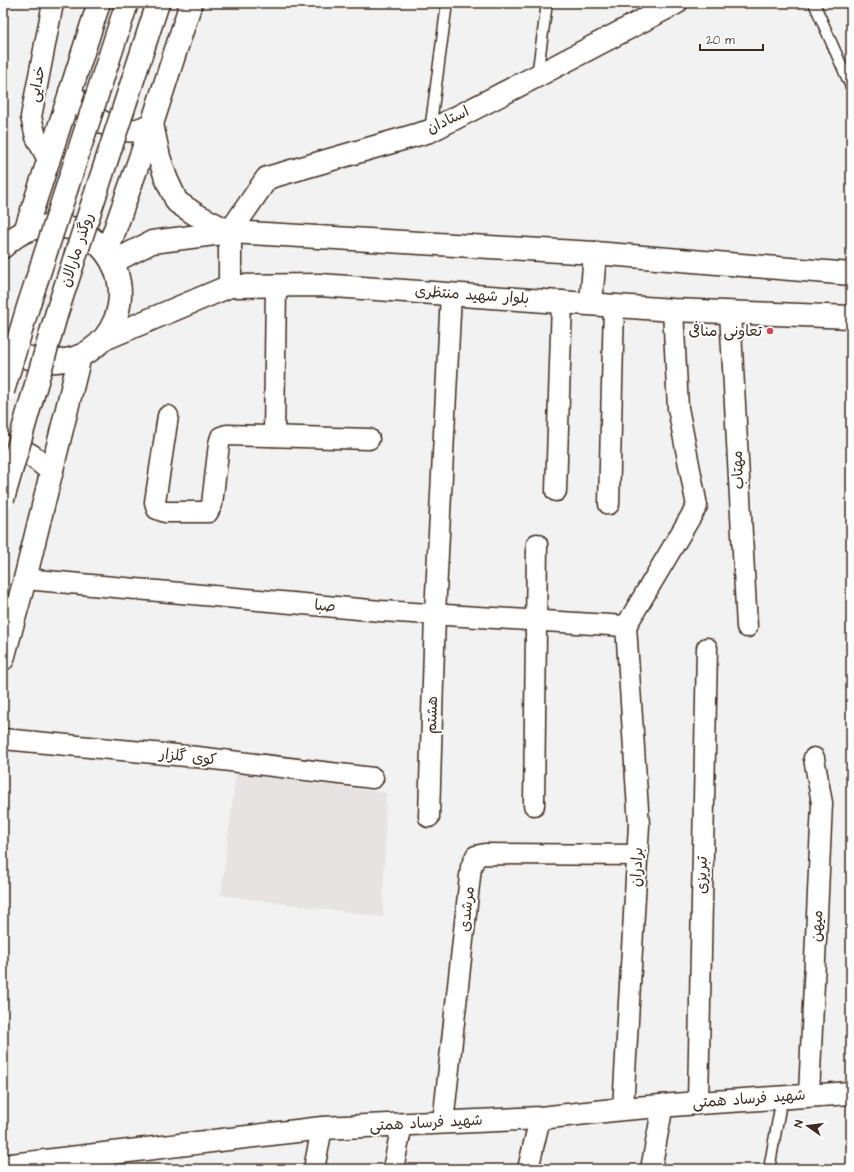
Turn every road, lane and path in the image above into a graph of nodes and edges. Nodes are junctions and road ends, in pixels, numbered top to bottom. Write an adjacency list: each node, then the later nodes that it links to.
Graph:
1 (53, 3): 15 (street, خدایی)
2 (99, 3): 12 (main road)
3 (126, 3): 34 (main road, روگذر مارالان, bridge)
4 (158, 3): 41 (main road, روگذر مارالان, bridge)
5 (191, 3): 13 (main road)
6 (447, 3): 14 (lane)
7 (547, 3): 10 (lane)
8 (676, 3): 10 (main road, استادان)
9 (814, 3): 11 (lane)
10 (537, 76): 14 (main road, استادان)
11 (851, 87)
12 (70, 92): 13 (main road); 15 (main road)
13 (152, 124): 17 (main road); 20 (main road)
14 (430, 130): 17 (main road, استادان)
15 (49, 162): 16 (main road)
16 (25, 231): 18 (main road); 20 (main road)
17 (230, 232): 19 (main road); 20 (main road); 22 (main road)
18 (3, 247)
19 (595, 253): 21 (main road); 26 (main road)
20 (110, 257): 31 (main road)
21 (851, 274)
22 (230, 286): 23 (main road, بلوار شهید منتظری); 31 (main road, بلوار شهید منتظری)
23 (276, 286): 24 (main road, بلوار شهید منتظری); 36 (street)
24 (451, 294): 25 (main road, بلوار شهید منتظری); 45 (street, هشتم)
25 (562, 301): 26 (main road, بلوار شهید منتظری); 40 (street)
26 (591, 303): 27 (main road, بلوار شهید منتظری)
27 (614, 305): 28 (main road, بلوار شهید منتظری); 42 (street)
28 (673, 310): 29 (main road, بلوار شهید منتظری); 47 (street)
29 (730, 312): 30 (main road, بلوار شهید منتظری); 48 (street, مهتاب)
30 (851, 317)
31 (104, 339): 33 (main road)
32 (3, 341): 33 (main road)
33 (80, 356): 39 (main road)
34 (3, 391)
35 (168, 416): 36 (street)
36 (274, 436): 37 (street)
37 (370, 439)
38 (3, 446): 39 (main road)
39 (52, 472): 44 (main road)
40 (556, 491)
41 (3, 499)
42 (609, 504)
43 (537, 544): 46 (street)
44 (25, 579): 45 (street, صبا); 50 (main road)
45 (435, 614): 46 (street, صبا); 55 (street, هشتم)
46 (537, 620): 47 (street, صبا); 54 (street)
47 (626, 626): 56 (street, برادران)
48 (747, 627)
49 (707, 648): 60 (street, تبریزی)
50 (3, 659)
51 (3, 739): 53 (street, کوی گلزار)
52 (814, 758): 58 (street, میهن)
53 (373, 778)
54 (534, 805)
55 (429, 816)
56 (638, 855): 62 (street, برادران); 64 (street, مرشدی)
57 (851, 1093): 58 (main road, شهید فرساد همتی)
58 (809, 1095): 59 (main road, شهید فرساد همتی)
59 (782, 1096): 60 (main road, شهید فرساد همتی); 72 (lane)
60 (698, 1103): 61 (main road, شهید فرساد همتی)
61 (663, 1105): 62 (main road, شهید فرساد همتی); 71 (street)
62 (623, 1108): 63 (main road, شهید فرساد همتی)
63 (540, 1118): 64 (main road, شهید فرساد همتی); 70 (street)
64 (443, 1123): 65 (main road, شهید فرساد همتی)
65 (402, 1125): 66 (main road, شهید فرساد همتی); 69 (street)
66 (322, 1128): 67 (main road, شهید فرساد همتی); 68 (street)
67 (3, 1166)
68 (314, 1169)
69 (393, 1169)
70 (528, 1169)
71 (651, 1169)
72 (769, 1169)

